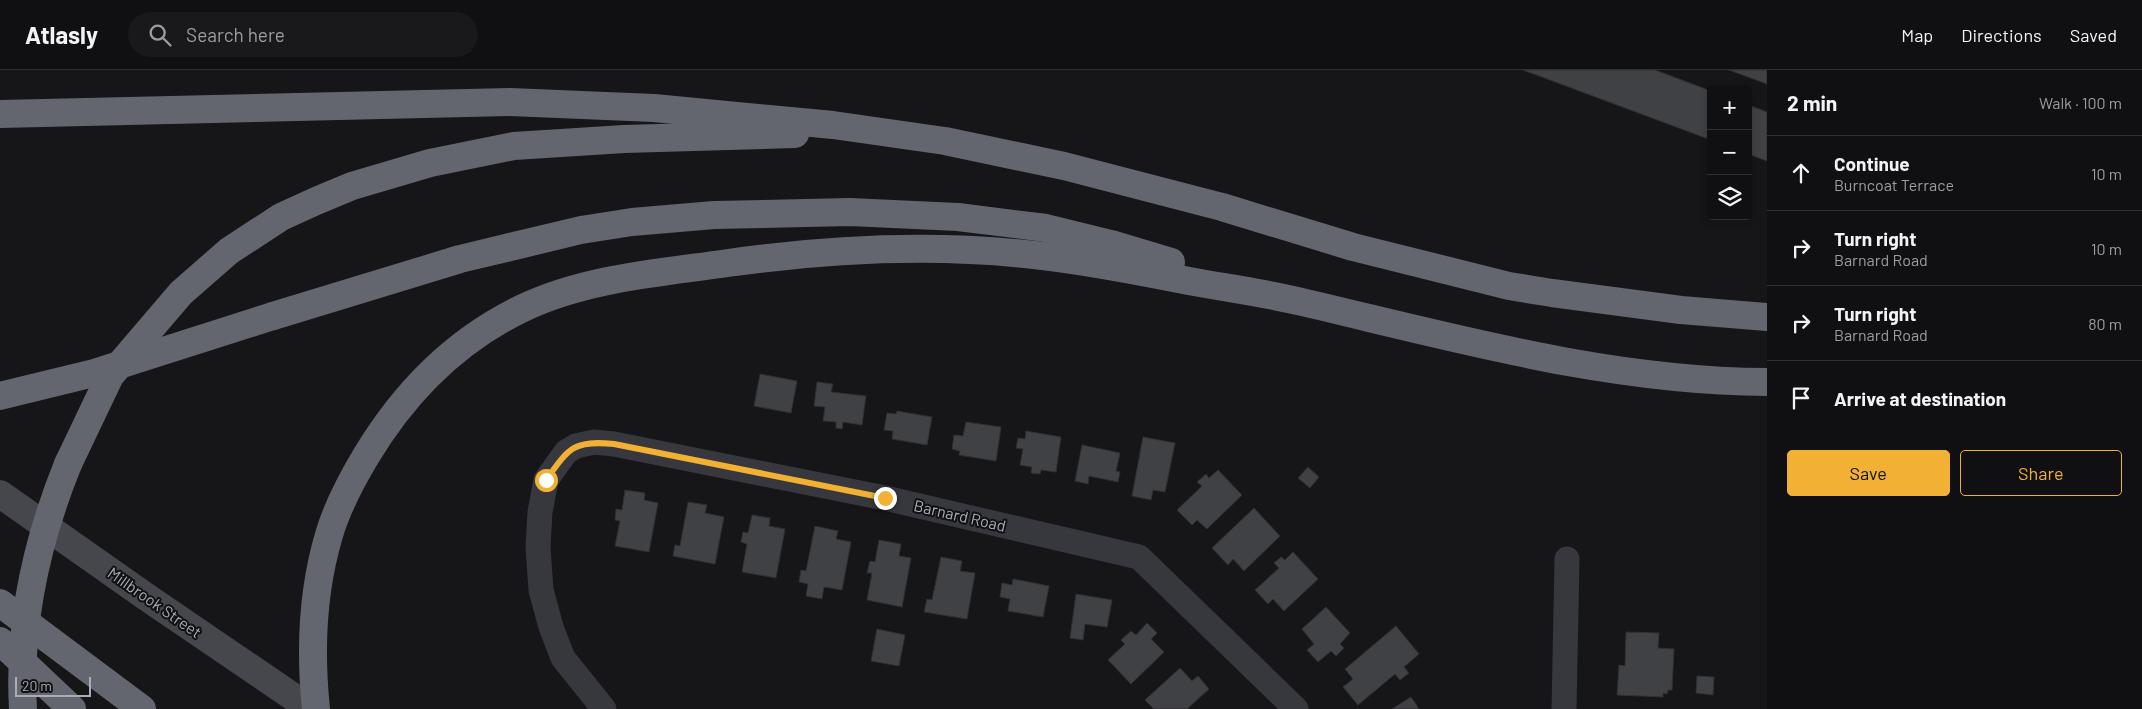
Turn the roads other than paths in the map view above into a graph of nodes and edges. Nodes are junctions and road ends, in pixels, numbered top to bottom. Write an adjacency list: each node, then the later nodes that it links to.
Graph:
1 (0, 114): 2 (highway)
2 (894, 133): 4 (highway); 11 (highway, bridge)
3 (1295, 300): 5 (highway); 6 (highway, bridge); 15 (highway)
4 (1767, 317)
5 (1767, 382)
6 (0, 396)
7 (0, 494): 14 (main road, Millbrook Street)
8 (1567, 559): 18 (street)
9 (0, 603): 13 (highway)
10 (0, 641): 12 (highway)
11 (23, 709)
12 (72, 709)
13 (142, 709)
14 (312, 709)
15 (316, 709)
16 (604, 709): 17 (street, Barnard Road)
17 (1296, 709)
18 (1564, 709)

